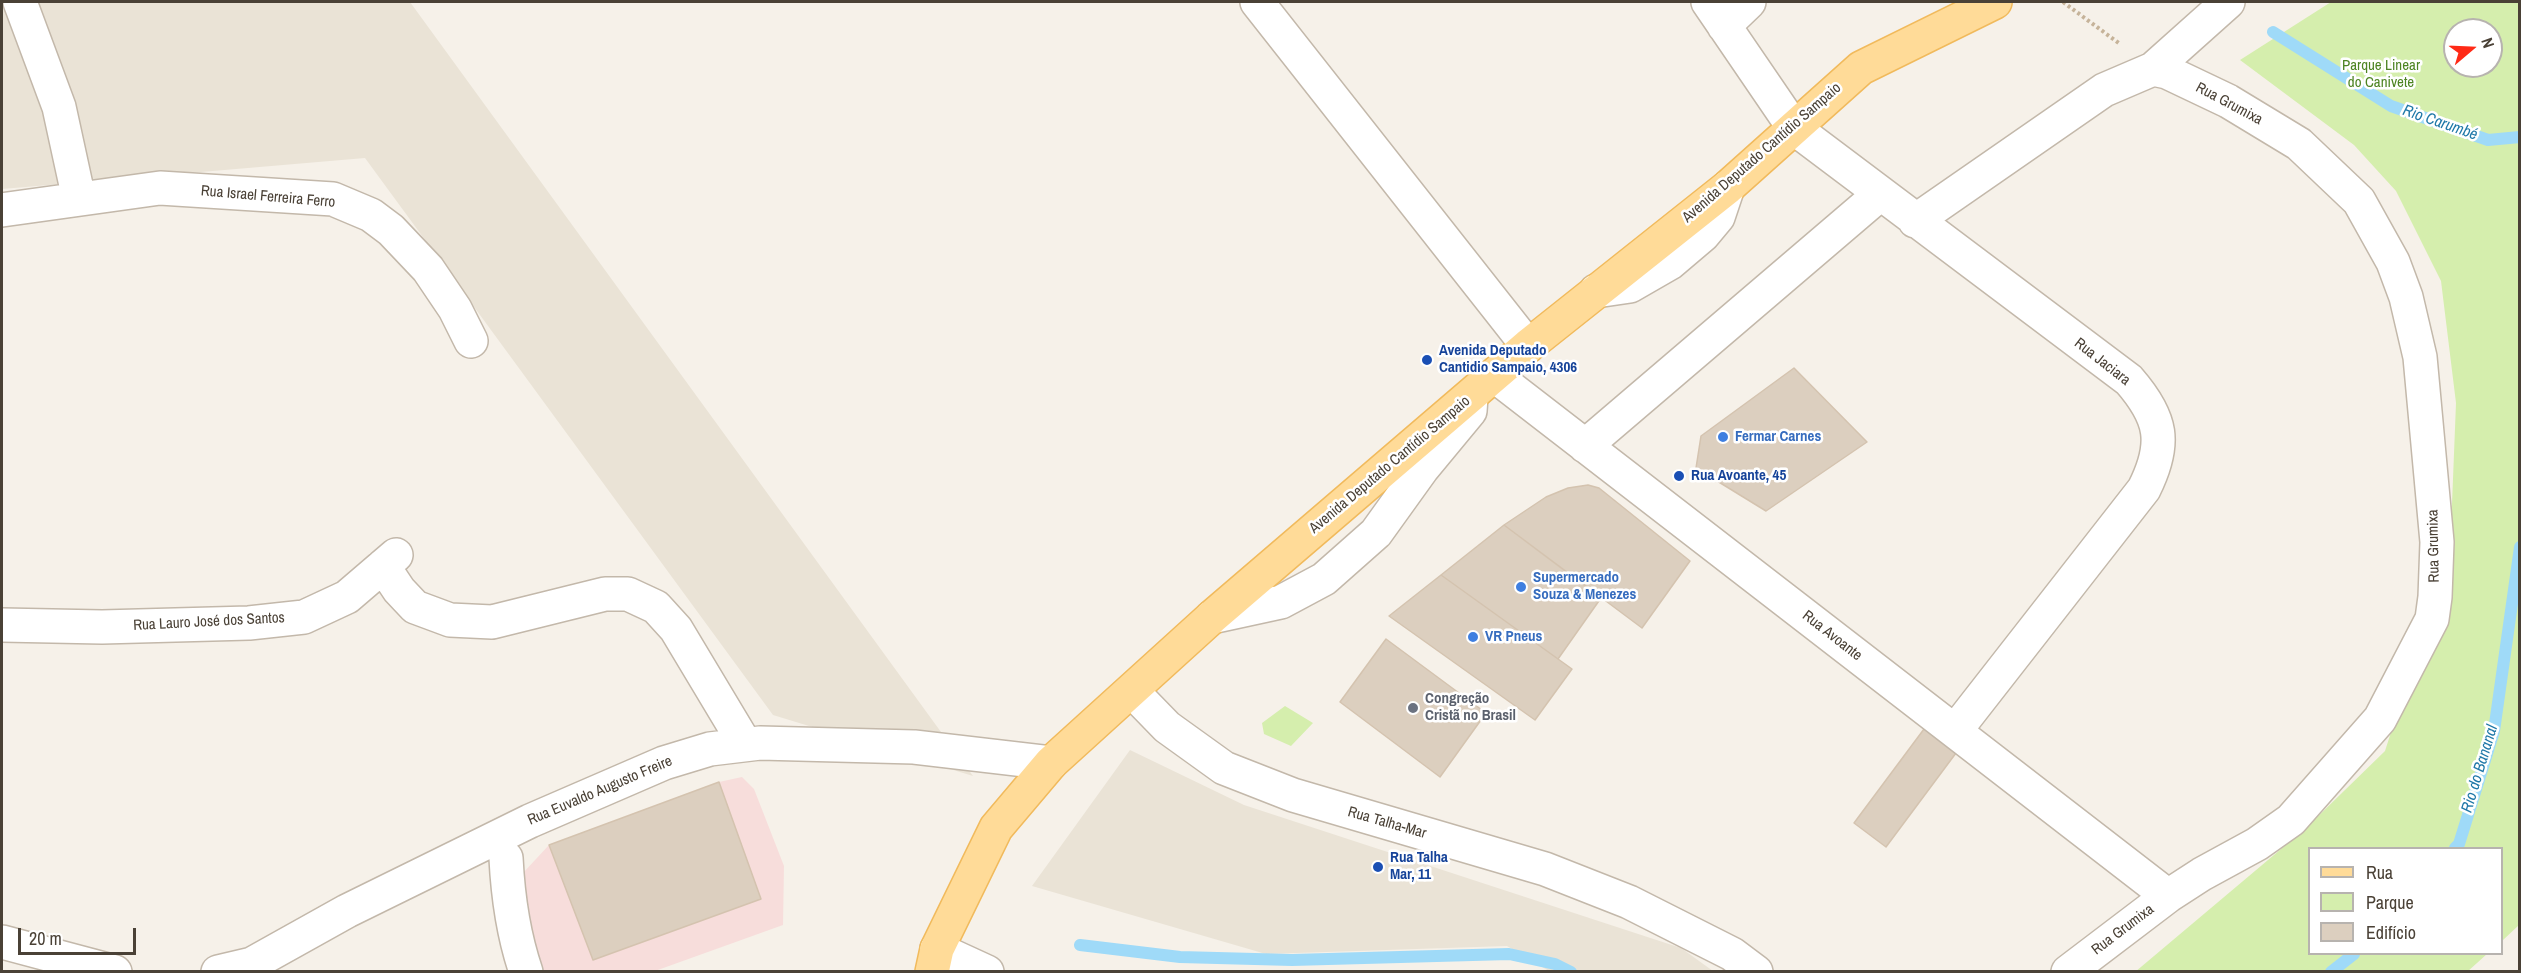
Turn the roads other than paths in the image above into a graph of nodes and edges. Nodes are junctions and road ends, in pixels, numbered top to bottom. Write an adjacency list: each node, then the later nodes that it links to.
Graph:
1 (20, 2): 10 (street)
2 (1257, 2): 14 (street)
3 (1749, 2): 6 (street)
4 (1995, 2): 8 (main road, Avenida Deputado Cantídio Sampaio)
5 (2228, 2): 7 (street)
6 (1716, 14): 8 (street, Rua Jaciara)
7 (2160, 71): 12 (street); 24 (street, Rua Grumixa)
8 (1794, 128): 9 (street, Rua Jaciara); 14 (main road, Avenida Deputado Cantídio Sampaio)
9 (1880, 195): 12 (street, Rua Jaciara); 16 (street)
10 (79, 199): 11 (street, Rua Israel Ferreira Ferro); 13 (street, Rua Israel Ferreira Ferro)
11 (2, 210)
12 (1915, 221): 20 (street, Rua Jaciara)
13 (471, 341)
14 (1528, 346): 15 (main road, Avenida Deputado Cantídio Sampaio)
15 (1483, 386): 16 (street, Rua Avoante); 17 (main road, Avenida Deputado Cantídio Sampaio); 17 (street)
16 (1585, 446): 20 (street, Rua Avoante)
17 (1212, 617): 19 (main road, Avenida Deputado Cantídio Sampaio)
18 (2, 625): 21 (street, Rua Lauro José dos Santos)
19 (1132, 691): 22 (main road, Avenida Deputado Cantídio Sampaio); 32 (street, Rua Talha-Mar)
20 (1955, 731): 24 (street, Rua Avoante)
21 (745, 744): 22 (street, Rua Euvaldo Augusto Freire); 29 (street, Rua Euvaldo Augusto Freire)
22 (1051, 763): 26 (main road, Avenida Deputado Cantídio Sampaio)
23 (506, 858): 30 (street)
24 (2168, 896): 33 (street, Rua Grumixa)
25 (2, 942): 27 (street)
26 (935, 960): 31 (street)
27 (77, 968): 28 (street)
28 (115, 972)
29 (218, 972)
30 (526, 972)
31 (987, 972)
32 (1756, 972)
33 (2068, 972)

